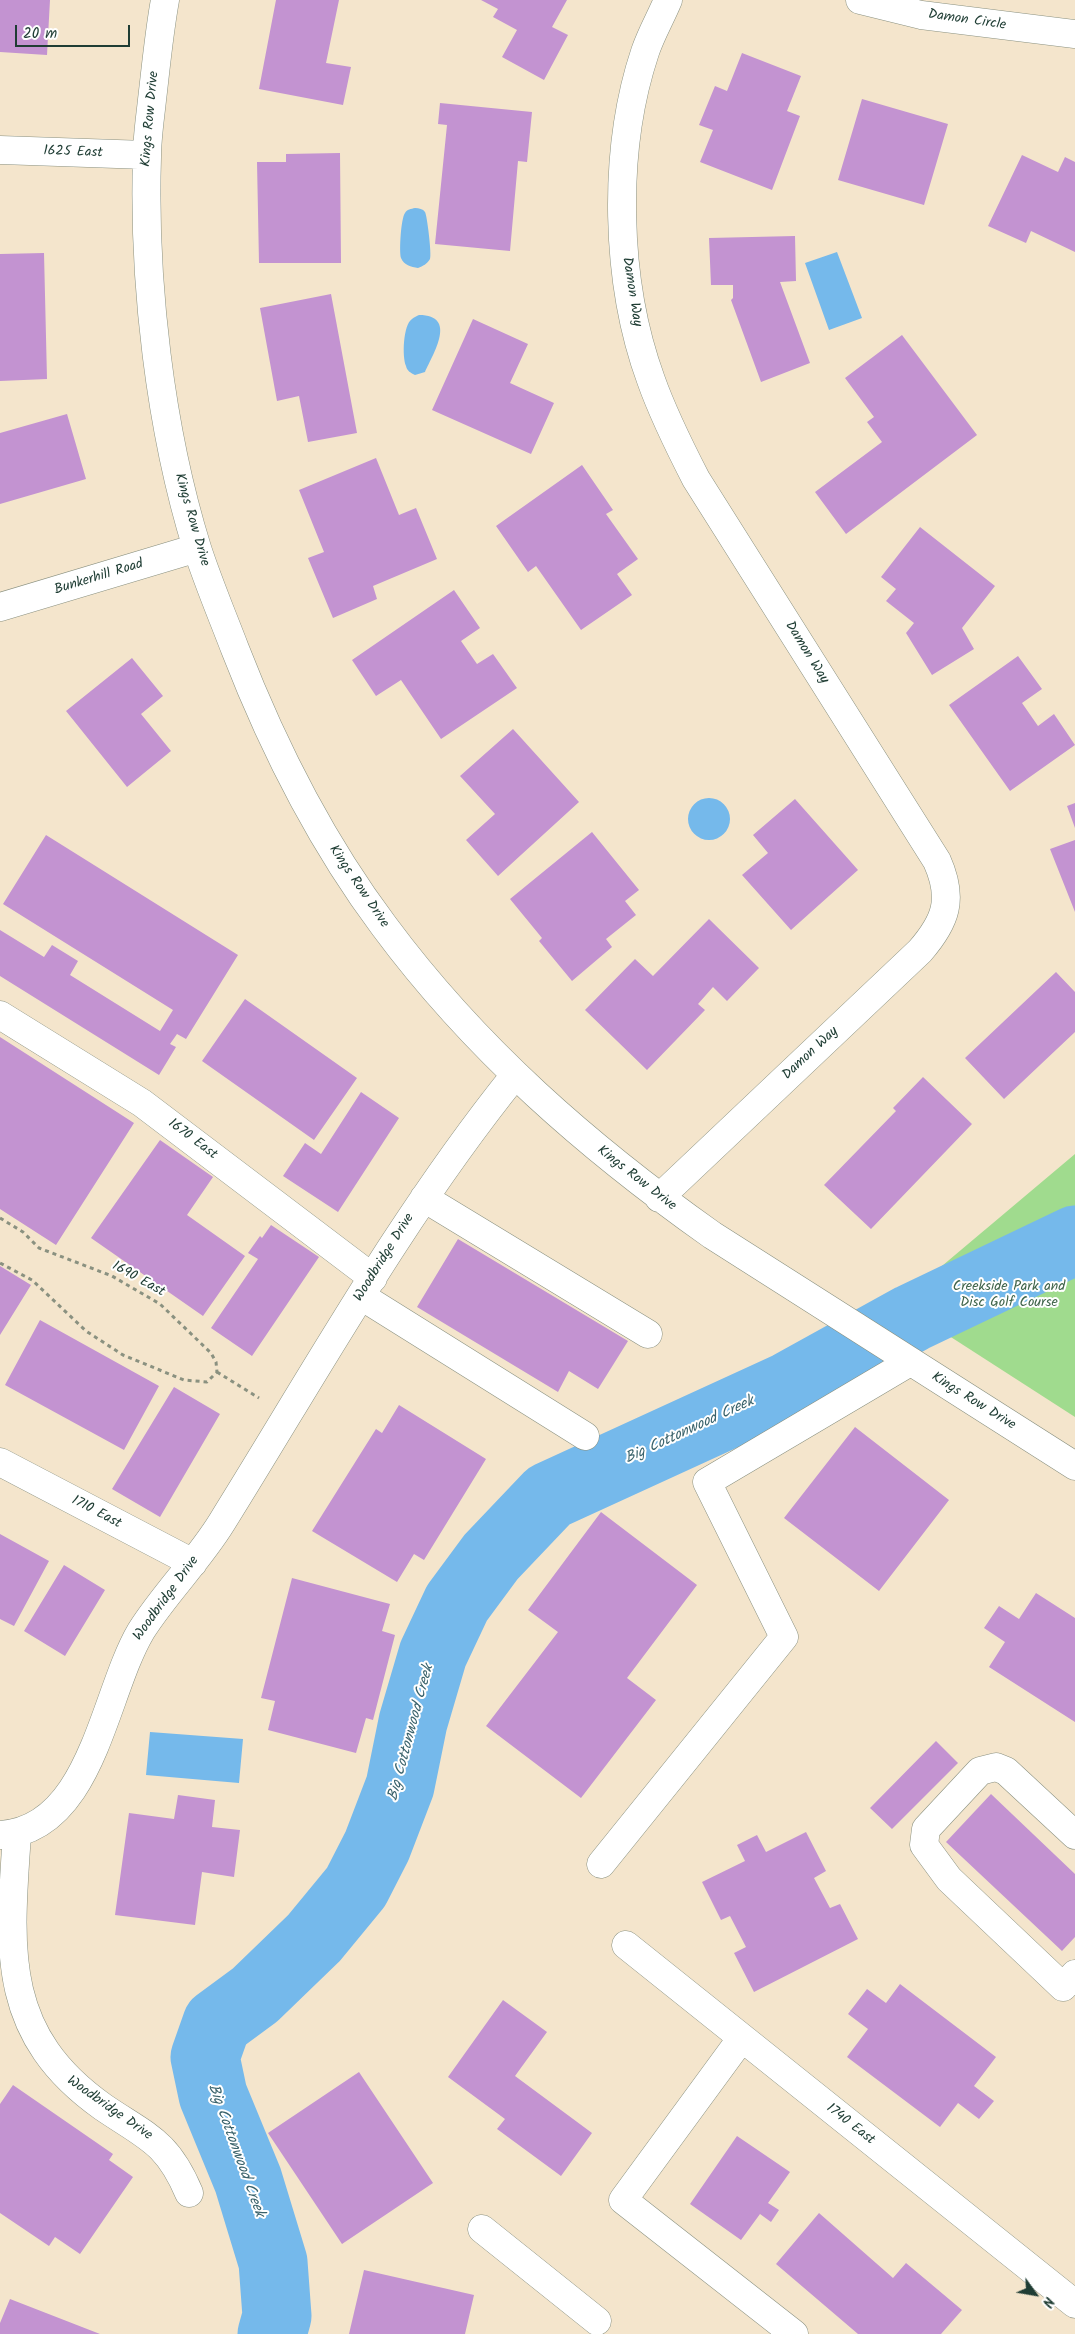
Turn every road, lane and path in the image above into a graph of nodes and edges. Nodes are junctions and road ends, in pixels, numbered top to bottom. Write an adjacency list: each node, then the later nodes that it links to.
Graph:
1 (165, 0): 6 (street, Kings Row Drive)
2 (668, 0): 12 (street, Damon Way)
3 (860, 0): 4 (street, Damon Circle)
4 (1075, 34)
5 (0, 150): 6 (street, 1625 East)
6 (146, 156): 7 (street, Kings Row Drive)
7 (197, 548): 8 (street, Bunkerhill Road); 10 (street, Kings Row Drive)
8 (0, 608)
9 (0, 1016): 15 (street, 1670 East)
10 (515, 1076): 11 (street, Woodbridge Drive); 12 (street, Kings Row Drive)
11 (424, 1198): 15 (street, Woodbridge Drive); 16 (street)
12 (659, 1198): 17 (street, Kings Row Drive)
13 (0, 1218): 18 (path, 1690 East)
14 (0, 1263): 18 (path)
15 (367, 1287): 20 (street, 1670 East); 23 (street, Woodbridge Drive)
16 (648, 1334)
17 (910, 1362): 22 (street, Kings Row Drive); 26 (street)
18 (217, 1372): 19 (path)
19 (253, 1394)
20 (585, 1436)
21 (0, 1462): 23 (street, 1710 East)
22 (1075, 1466)
23 (193, 1563): 24 (street, Woodbridge Drive)
24 (8, 1835): 30 (street, Woodbridge Drive)
25 (1075, 1835): 28 (street)
26 (601, 1864)
27 (626, 1946): 29 (street, 1740 East)
28 (1069, 1980)
29 (741, 2038): 32 (street, 1740 East); 34 (street)
30 (189, 2193)
31 (482, 2229): 33 (street)
32 (1075, 2304)
33 (599, 2330)
34 (794, 2334)

